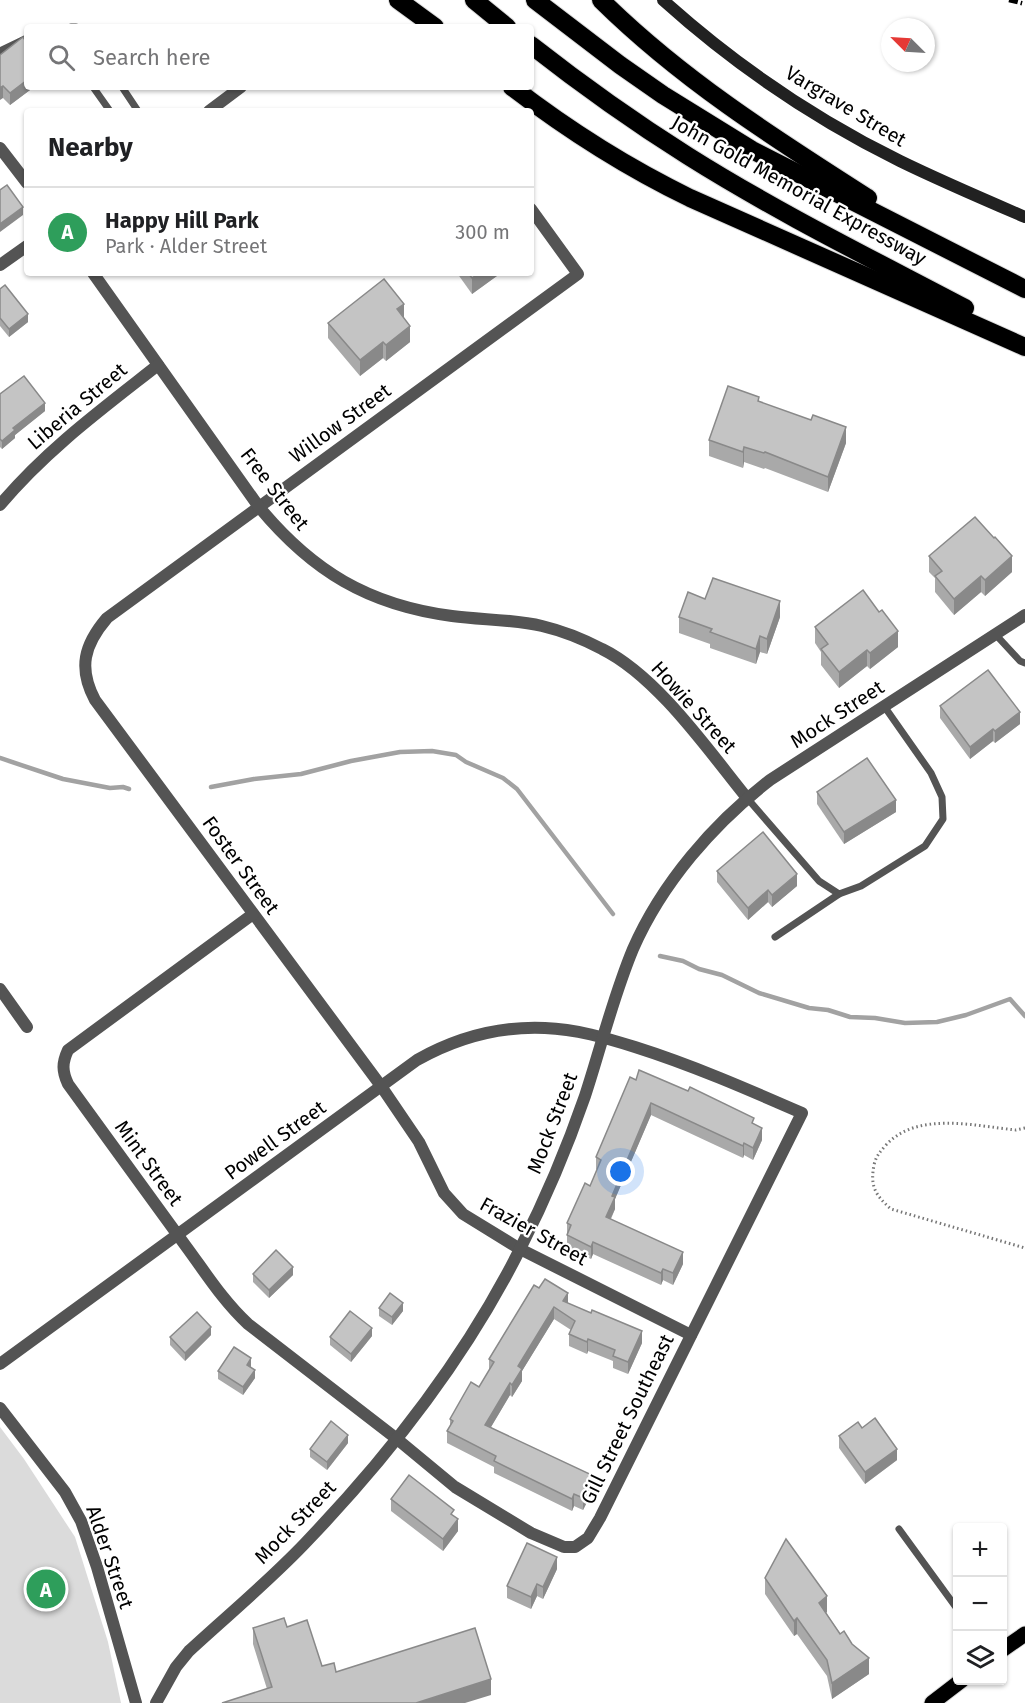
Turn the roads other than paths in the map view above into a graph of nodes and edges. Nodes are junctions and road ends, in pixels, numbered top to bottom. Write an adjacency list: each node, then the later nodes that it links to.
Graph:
1 (398, 0): 6 (highway)
2 (474, 0): 7 (highway)
3 (535, 0): 23 (highway, John Gold Memorial Expressway)
4 (601, 0): 23 (highway)
5 (663, 0): 21 (street, Vargrave Street)
6 (431, 24)
7 (503, 24)
8 (24, 39): 10 (lane)
9 (534, 47): 27 (highway, John Gold Memorial Expressway)
10 (0, 51)
11 (95, 90): 15 (lane)
12 (124, 90): 16 (lane)
13 (237, 90): 17 (street)
14 (516, 90): 28 (highway)
15 (108, 108)
16 (136, 108)
17 (213, 108)
18 (0, 148): 19 (street)
19 (24, 179)
20 (534, 213): 31 (street, Willow Street)
21 (1025, 217)
22 (24, 248): 24 (street)
23 (951, 251): 26 (highway, John Gold Memorial Expressway)
24 (0, 266)
25 (95, 276): 29 (street, Free Street)
26 (1025, 289)
27 (1025, 340)
28 (1025, 347)
29 (158, 365): 30 (street, Liberia Street); 31 (street, Free Street)
30 (0, 505)
31 (259, 507): 34 (street, Free Street); 35 (street, Willow Street)
32 (1025, 615): 33 (street, Mock Street)
33 (996, 634): 36 (lane); 37 (street, Mock Street)
34 (604, 650): 38 (street, Howie Street)
35 (86, 661): 40 (street, Foster Street)
36 (1025, 663)
37 (885, 706): 38 (street, Mock Street); 39 (lane)
38 (747, 798): 39 (lane); 44 (street, Mock Street)
39 (839, 894): 41 (lane)
40 (253, 914): 45 (street, Foster Street); 47 (street, Mint Street)
41 (775, 937)
42 (0, 989): 43 (street)
43 (27, 1027)
44 (603, 1037): 45 (street, Powell Street); 46 (street, Powell Street); 48 (street, Mock Street)
45 (381, 1086): 47 (street, Powell Street); 48 (street, Frazier Street)
46 (802, 1113): 49 (street, Gill Street Southeast)
47 (178, 1235): 50 (street, Powell Street); 52 (street, Mint Street)
48 (520, 1249): 49 (street, Frazier Street); 52 (street, Mock Street)
49 (691, 1335): 52 (street, Gill Street Southeast)
50 (0, 1364)
51 (0, 1408): 59 (street, Alder Street)
52 (397, 1439): 60 (street, Mock Street)
53 (899, 1529): 54 (lane)
54 (953, 1604)
55 (1025, 1634): 56 (main road)
56 (1007, 1647)
57 (956, 1685): 58 (main road)
58 (936, 1702)
59 (136, 1703)
60 (156, 1703)

